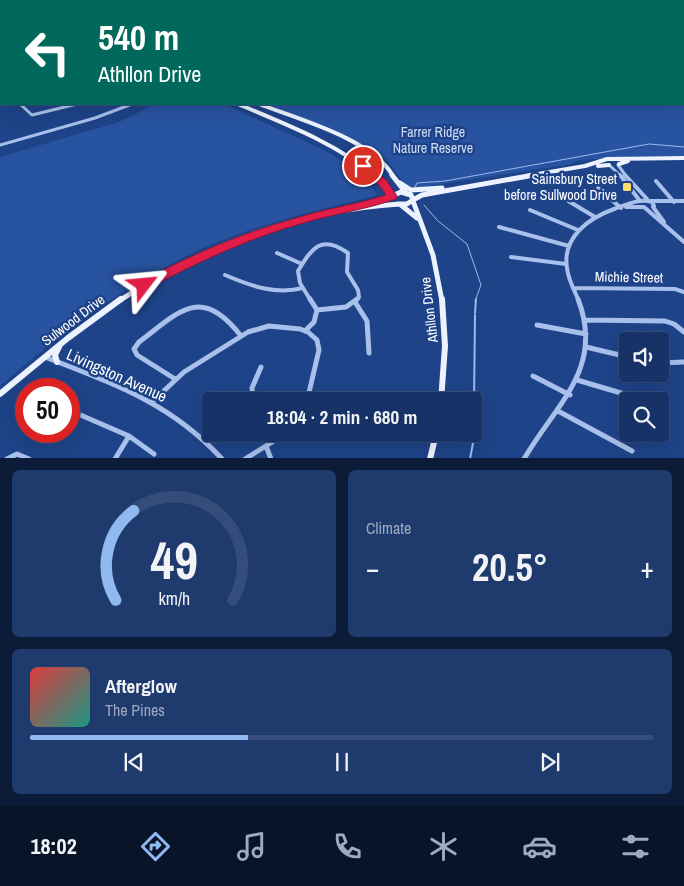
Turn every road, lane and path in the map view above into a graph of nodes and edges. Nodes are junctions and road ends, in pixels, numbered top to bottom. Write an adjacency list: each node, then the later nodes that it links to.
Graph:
1 (236, 0): 2 (street)
2 (260, 0)
3 (21, 105): 4 (street)
4 (73, 105)
5 (129, 105): 8 (street)
6 (240, 105): 19 (main road)
7 (262, 105): 14 (main road)
8 (0, 145)
9 (684, 158): 11 (main road)
10 (611, 159): 11 (main road); 12 (main road); 13 (main road)
11 (643, 159): 13 (main road)
12 (607, 164): 13 (main road); 16 (main road); 22 (street)
13 (618, 164): 23 (street)
14 (395, 178): 16 (main road); 18 (main road)
15 (656, 181): 25 (street)
16 (453, 188): 18 (main road); 21 (main road)
17 (598, 188): 30 (street)
18 (406, 193): 19 (main road, Sulwood Drive); 21 (main road)
19 (392, 196): 26 (main road, Athllon Drive); 27 (main road, Sulwood Drive)
20 (565, 199): 32 (street)
21 (413, 200): 26 (main road, Sulwood Drive); 33 (main road, Athllon Drive)
22 (640, 201): 23 (street); 28 (street); 30 (street)
23 (649, 201): 25 (street); 29 (street)
24 (684, 201): 25 (street)
25 (674, 202): 29 (street)
26 (400, 204): 27 (main road, Sulwood Drive); 33 (main road, Athllon Drive)
27 (364, 206): 55 (main road, Sulwood Drive)
28 (644, 207): 29 (street); 30 (street); 35 (street)
29 (654, 207): 35 (street)
30 (621, 208): 32 (street)
31 (530, 210): 36 (street)
32 (595, 217): 36 (street)
33 (418, 219): 69 (main road, Athllon Drive)
34 (499, 227): 38 (street)
35 (670, 228): 37 (street)
36 (578, 230): 38 (street)
37 (684, 242)
38 (569, 246): 42 (street)
39 (277, 253): 41 (street)
40 (511, 257): 42 (street)
41 (302, 264): 44 (street); 47 (street)
42 (566, 264): 45 (street)
43 (225, 275): 44 (street)
44 (304, 288): 48 (street)
45 (574, 288): 46 (street, Michie Street); 49 (street)
46 (684, 292)
47 (355, 302): 48 (street); 57 (street)
48 (317, 310): 51 (street)
49 (584, 320): 52 (street); 53 (street)
50 (537, 326): 53 (street)
51 (306, 330): 54 (street); 68 (street)
52 (684, 332)
53 (586, 334): 56 (street)
54 (240, 336): 65 (street); 65 (street)
55 (60, 344): 59 (main road, Sulwood Drive); 60 (main road)
56 (586, 347): 58 (street); 66 (street)
57 (369, 352)
58 (619, 355)
59 (44, 357): 60 (street, Livingston Avenue); 71 (main road, Sulwood Drive)
60 (57, 362): 73 (street, Livingston Avenue)
61 (684, 362): 62 (street)
62 (669, 363)
63 (261, 367): 67 (street)
64 (533, 376): 72 (street)
65 (174, 379): 73 (street)
66 (577, 380): 70 (street); 72 (street)
67 (251, 392)
68 (309, 392)
69 (443, 392)
70 (619, 392)
71 (0, 394)
72 (570, 394): 74 (street)
73 (152, 402): 86 (street, Livingston Avenue)
74 (558, 411): 80 (street); 82 (street)
75 (80, 415): 76 (street)
76 (129, 436): 81 (street); 85 (street)
77 (272, 442): 79 (street)
78 (434, 442): 89 (main road)
79 (266, 446): 87 (street); 88 (street)
80 (632, 450)
81 (154, 454)
82 (525, 457): 90 (street)
83 (7, 458): 84 (street)
84 (29, 458)
85 (115, 458)
86 (222, 458)
87 (245, 458)
88 (271, 458)
89 (430, 458)
90 (532, 458)

